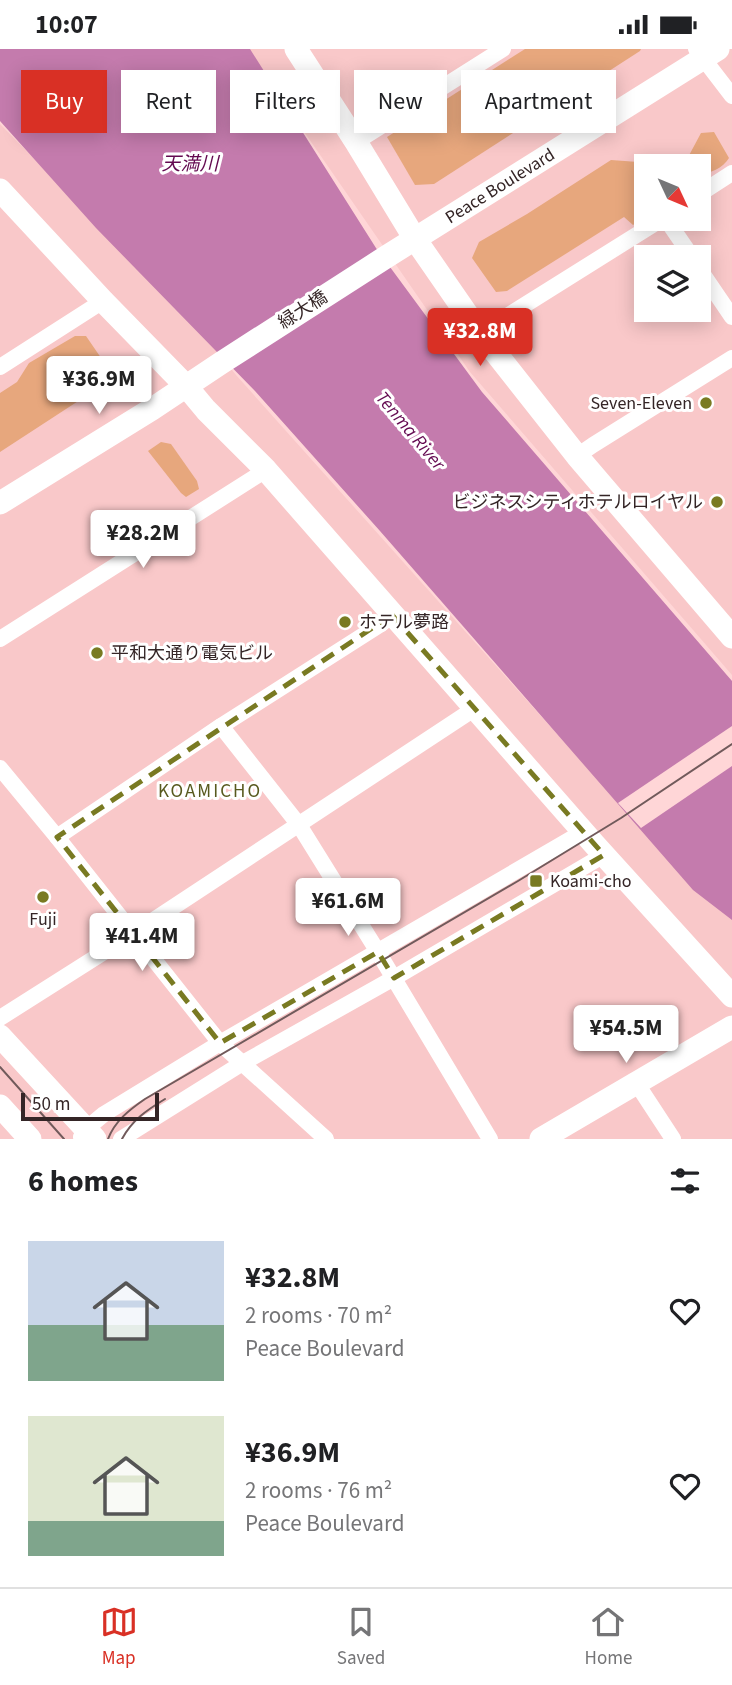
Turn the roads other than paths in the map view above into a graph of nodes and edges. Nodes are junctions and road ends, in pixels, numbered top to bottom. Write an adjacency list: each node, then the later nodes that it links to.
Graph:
1 (296, 49): 5 (street)
2 (503, 49): 5 (street)
3 (706, 52): 4 (street); 10 (street, Peace Boulevard)
4 (732, 96)
5 (356, 142): 10 (street)
6 (732, 173): 7 (street)
7 (711, 187)
8 (0, 190): 13 (street)
9 (645, 231): 15 (street)
10 (415, 239): 11 (street, Peace Boulevard); 15 (street)
11 (386, 257): 18 (street, 緑大橋)
12 (711, 286): 14 (street)
13 (103, 301): 17 (street); 18 (street)
14 (732, 317)
15 (480, 333): 19 (street)
16 (732, 358): 19 (street)
17 (3, 359)
18 (186, 386): 20 (street); 21 (street)
19 (577, 456): 23 (street)
20 (266, 470): 22 (street); 24 (street)
21 (0, 503)
22 (393, 615): 25 (street); 26 (street)
23 (732, 637)
24 (0, 639)
25 (474, 709): 28 (street); 29 (street)
26 (221, 726): 28 (street); 30 (street)
27 (0, 768): 30 (street)
28 (299, 825): 32 (street); 33 (street)
29 (583, 832): 31 (street); 33 (street)
30 (57, 837): 32 (street)
31 (604, 855): 34 (street); 35 (street)
32 (134, 933): 36 (street); 39 (street)
33 (378, 952): 34 (street); 39 (street)
34 (394, 978): 40 (street); 47 (street)
35 (732, 996)
36 (0, 1018)
37 (732, 1027): 41 (street)
38 (0, 1036): 43 (street)
39 (220, 1043): 40 (street); 43 (street)
40 (241, 1064): 45 (street); 46 (street)
41 (637, 1084): 48 (street); 49 (street)
42 (0, 1106): 44 (street)
43 (87, 1136)
44 (30, 1139)
45 (121, 1139)
46 (326, 1139)
47 (490, 1139)
48 (541, 1139)
49 (673, 1139)

